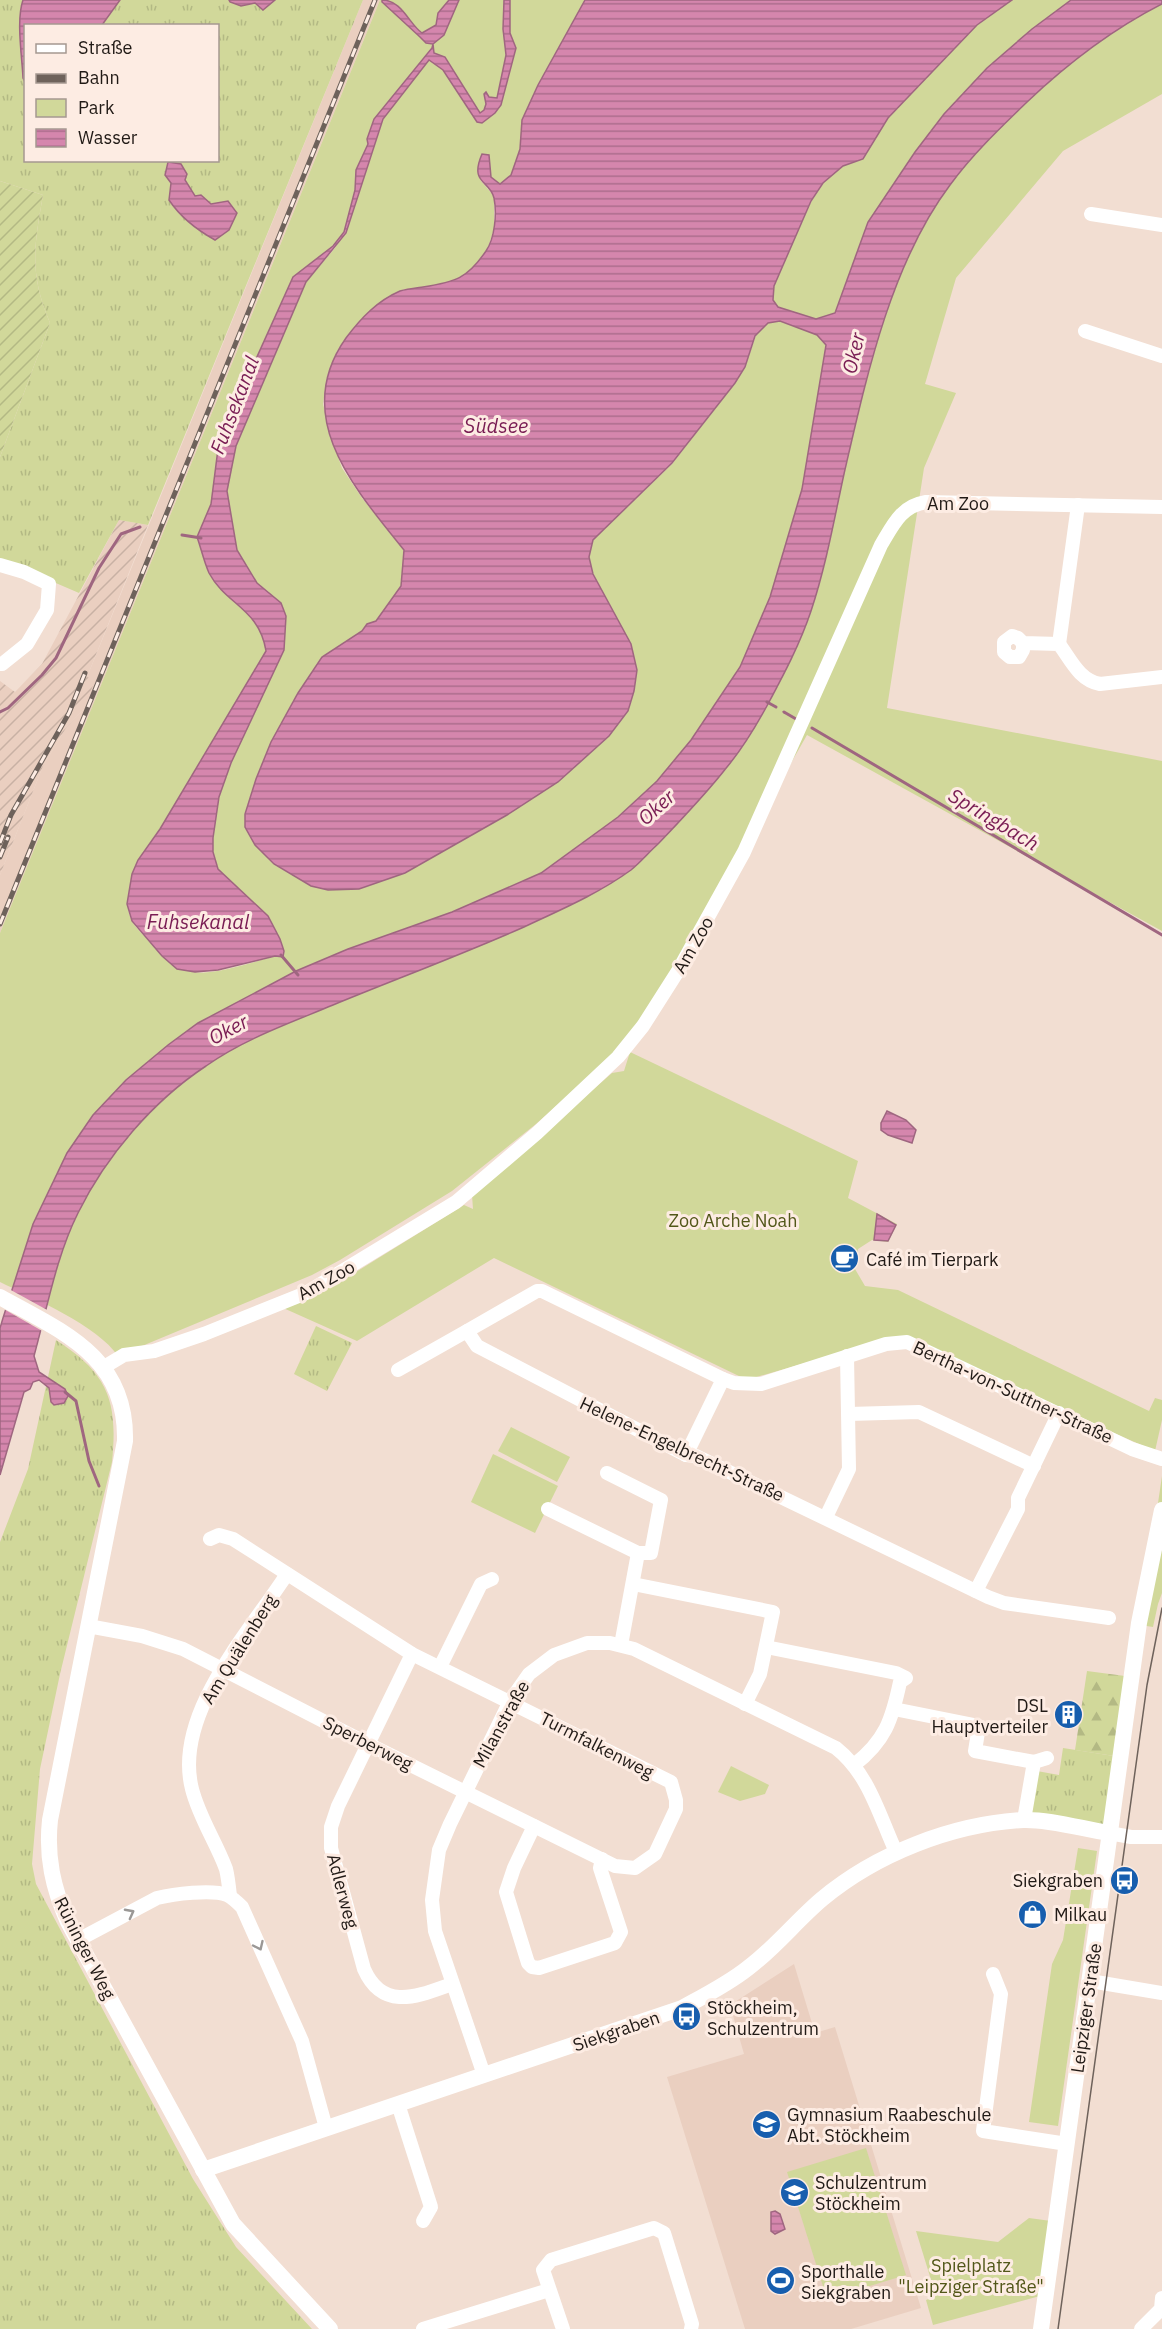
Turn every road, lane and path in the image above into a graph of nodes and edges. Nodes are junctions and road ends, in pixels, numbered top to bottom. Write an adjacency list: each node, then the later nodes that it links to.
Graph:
1 (1091, 214): 2 (street)
2 (1162, 225)
3 (1085, 331): 4 (street)
4 (1162, 356)
5 (1078, 506): 6 (street, Am Zoo); 9 (street); 15 (street, Am Zoo)
6 (1162, 507)
7 (0, 565): 10 (street)
8 (1023, 643): 9 (street)
9 (1059, 644): 11 (street)
10 (0, 664)
11 (1162, 677)
12 (0, 1297): 15 (street, Rüninger Weg)
13 (466, 1331): 16 (street); 17 (street, Bertha-von-Suttner-Straße); 20 (street, Helene-Engelbrecht-Straße)
14 (847, 1356): 17 (street, Bertha-von-Suttner-Straße); 18 (street, Bertha-von-Suttner-Straße); 19 (street)
15 (104, 1367): 34 (street, Rüninger Weg)
16 (398, 1370)
17 (723, 1379): 20 (street)
18 (1059, 1413): 21 (street, Bertha-von-Suttner-Straße); 22 (street)
19 (849, 1414): 22 (street); 26 (street)
20 (686, 1455): 26 (street, Helene-Engelbrecht-Straße)
21 (1162, 1459)
22 (1034, 1466): 32 (street)
23 (607, 1473): 28 (street)
24 (548, 1509): 28 (street)
25 (1162, 1510): 48 (street, Leipziger Straße)
26 (826, 1517): 32 (street, Helene-Engelbrecht-Straße)
27 (210, 1539): 29 (street, Turmfalkenweg)
28 (638, 1554): 31 (street)
29 (287, 1574): 37 (street, Turmfalkenweg); 39 (street, Am Quälenberg)
30 (492, 1580): 38 (street)
31 (633, 1584): 35 (street); 36 (street)
32 (976, 1591): 33 (street, Helene-Engelbrecht-Straße)
33 (1109, 1618)
34 (88, 1626): 39 (street, Sperberweg); 54 (street, Rüninger Weg)
35 (621, 1645): 40 (street, Milanstraße); 41 (street, Milanstraße)
36 (766, 1647): 41 (street); 42 (street)
37 (412, 1654): 38 (street, Turmfalkenweg); 43 (street, Adlerweg)
38 (440, 1667): 40 (street, Turmfalkenweg)
39 (223, 1668): 43 (street, Sperberweg); 53 (street, Am Quälenberg)
40 (510, 1701): 45 (street, Milanstraße); 52 (street, Turmfalkenweg)
41 (745, 1704): 44 (street, Milanstraße)
42 (894, 1709): 44 (street); 46 (street)
43 (368, 1744): 45 (street, Sperberweg); 57 (street, Adlerweg)
44 (854, 1765): 50 (street, Milanstraße)
45 (465, 1792): 47 (street, Sperberweg); 57 (street, Milanstraße)
46 (1024, 1820): 48 (street, Siekgraben); 50 (street, Siekgraben)
47 (534, 1826): 51 (street, Sperberweg); 51 (street)
48 (1109, 1833): 49 (street); 56 (street, Leipziger Straße)
49 (1162, 1837)
50 (896, 1852): 59 (street, Siekgraben)
51 (602, 1860): 52 (street, Sperberweg)
52 (643, 1864)
53 (230, 1896): 54 (street, one-way to 53); 61 (street, Am Quälenberg, one-way to 61)
54 (78, 1940): 63 (street, Rüninger Weg)
55 (993, 1974): 62 (street)
56 (1090, 1981): 58 (street); 62 (street, Leipziger Straße)
57 (452, 1984): 59 (street, Milanstraße)
58 (1162, 1993)
59 (484, 2075): 60 (street, Siekgraben)
60 (398, 2104): 61 (street, Siekgraben); 64 (street)
61 (326, 2128): 63 (street, Siekgraben)
62 (1067, 2144): 71 (street, Leipziger Straße)
63 (203, 2170): 67 (street, Rüninger Weg)
64 (423, 2221)
65 (549, 2290): 68 (street); 69 (street); 70 (street)
66 (1162, 2298): 72 (street)
67 (330, 2329)
68 (423, 2329)
69 (563, 2329)
70 (691, 2329)
71 (1041, 2329)
72 (1141, 2329)

